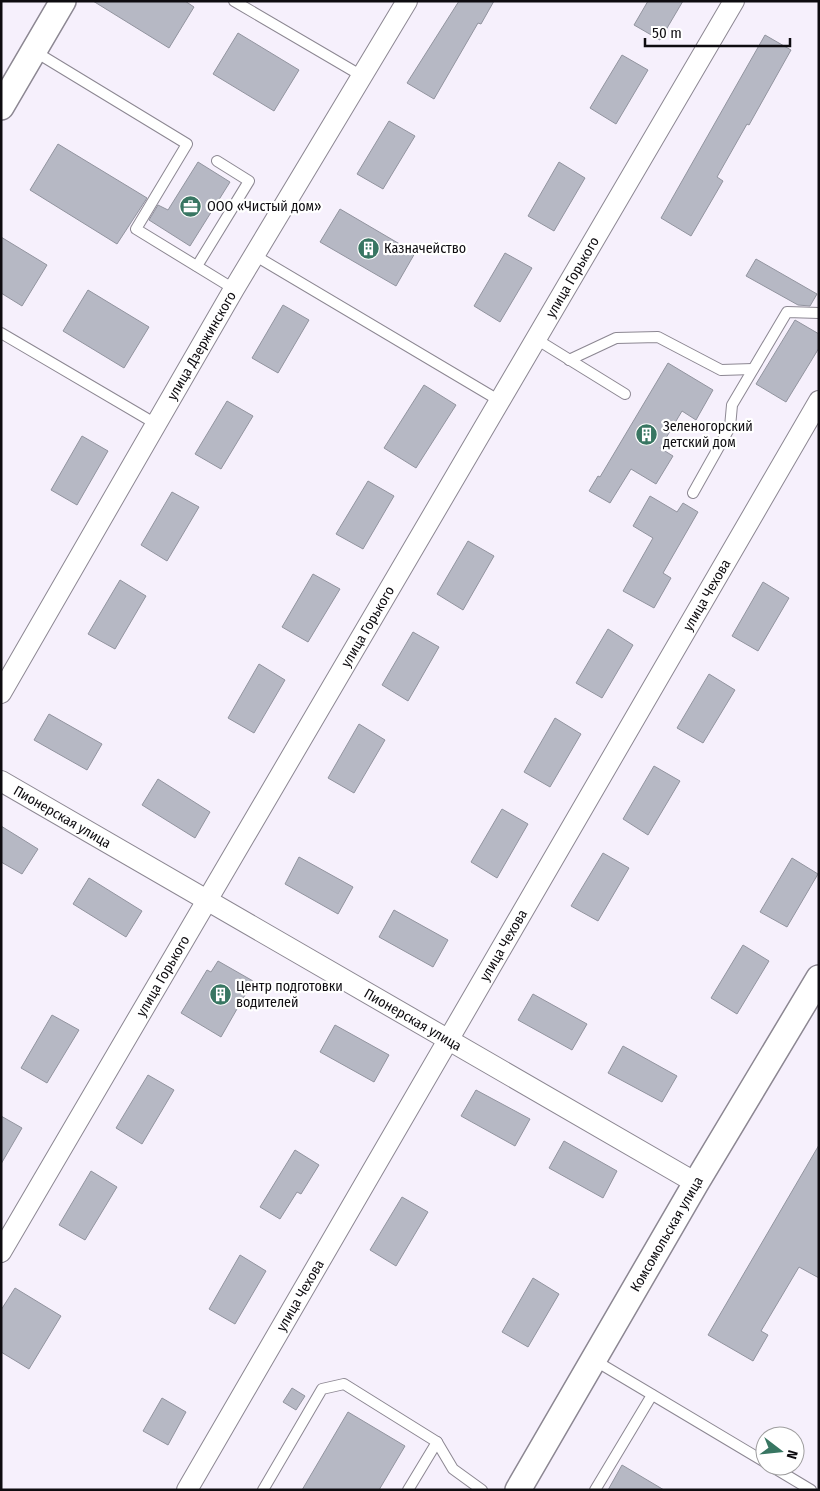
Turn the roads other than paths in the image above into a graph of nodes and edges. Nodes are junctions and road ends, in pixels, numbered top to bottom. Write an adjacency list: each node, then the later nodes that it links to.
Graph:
1 (234, 1): 6 (lane)
2 (406, 1): 6 (street, улица Дзержинского)
3 (734, 1): 14 (street, улица Горького)
4 (56, 3): 5 (street)
5 (34, 51): 7 (street); 10 (lane)
6 (362, 76): 9 (street, улица Дзержинского)
7 (1, 107)
8 (216, 162): 10 (lane)
9 (254, 255): 11 (street, улица Дзержинского); 19 (lane)
10 (197, 266): 11 (lane)
11 (234, 289): 20 (street, улица Дзержинского)
12 (819, 313): 16 (lane)
13 (1, 333): 20 (lane)
14 (536, 339): 15 (lane); 19 (street, улица Горького)
15 (569, 360): 16 (lane); 17 (lane)
16 (754, 369): 21 (lane)
17 (625, 394)
18 (819, 400): 26 (street, улица Чехова)
19 (500, 401): 24 (street, улица Горького)
20 (156, 424): 22 (street, улица Дзержинского)
21 (693, 493)
22 (1, 693)
23 (1, 781): 24 (street, Пионерская улица)
24 (207, 900): 26 (street, Пионерская улица); 28 (street, улица Горького)
25 (816, 989): 27 (street, Комсомольская улица)
26 (448, 1040): 27 (street, Пионерская улица); 34 (street, улица Чехова)
27 (696, 1183): 29 (street, Комсомольская улица)
28 (1, 1252)
29 (594, 1359): 30 (lane); 38 (street, Комсомольская улица)
30 (652, 1394): 32 (lane); 39 (lane)
31 (437, 1442): 35 (lane); 36 (lane); 37 (lane)
32 (755, 1456)
33 (788, 1476): 40 (lane)
34 (187, 1490)
35 (263, 1490)
36 (408, 1490)
37 (482, 1490)
38 (518, 1490)
39 (595, 1490)
40 (811, 1490)

